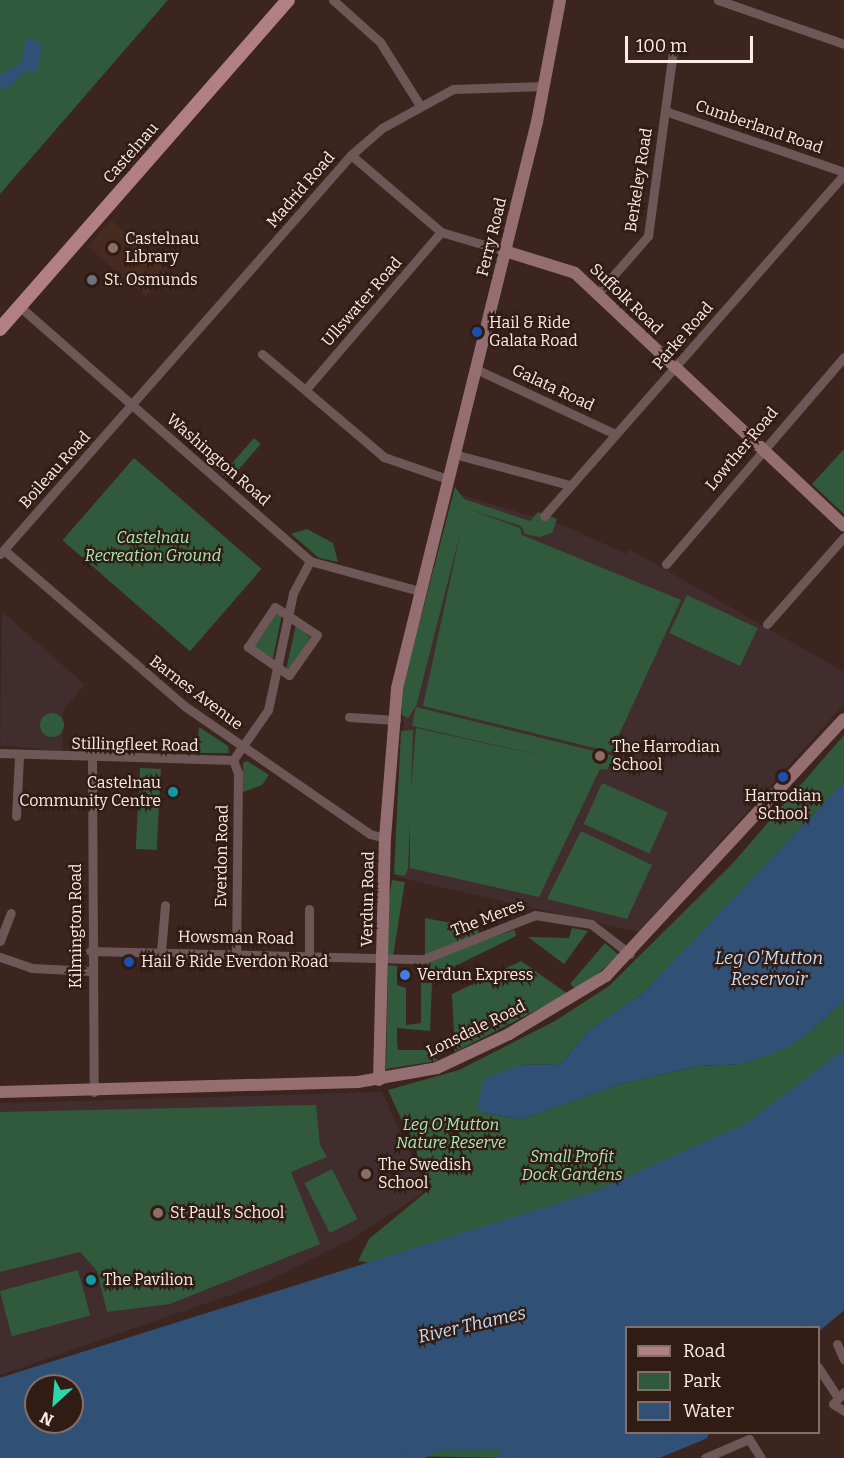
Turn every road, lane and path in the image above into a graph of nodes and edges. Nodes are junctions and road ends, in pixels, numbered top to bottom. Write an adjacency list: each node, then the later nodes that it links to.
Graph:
1 (288, 0): 15 (main road, Castelnau)
2 (333, 0): 8 (street)
3 (560, 0): 7 (street, Ferry Road)
4 (718, 0): 5 (street)
5 (844, 44)
6 (673, 52): 9 (street, Berkeley Road)
7 (544, 86): 8 (street, Madrid Road); 13 (street, Ferry Road)
8 (419, 104): 10 (street, Madrid Road)
9 (664, 111): 11 (street, Cumberland Road); 14 (street, Berkeley Road)
10 (351, 155): 12 (street, Suffolk Road); 22 (street, Madrid Road)
11 (844, 173): 19 (street, Parke Road)
12 (441, 232): 13 (street, Suffolk Road); 21 (street, Ullswater Road)
13 (505, 251): 14 (street, Suffolk Road); 20 (street, Ferry Road)
14 (597, 294): 19 (street, Suffolk Road)
15 (20, 306): 16 (main road, Castelnau); 22 (street, Washington Road)
16 (0, 329)
17 (262, 354): 21 (street)
18 (844, 357): 24 (street, Lowther Road)
19 (675, 368): 23 (street, Parke Road); 24 (street, Suffolk Road)
20 (478, 370): 23 (street, Galata Road); 25 (street, Ferry Road)
21 (305, 390): 26 (street)
22 (132, 405): 31 (street, Boileau Road); 32 (street, Washington Road)
23 (615, 434): 27 (street, Parke Road)
24 (761, 448): 29 (street, Suffolk Road); 33 (street, Lowther Road)
25 (454, 454): 26 (street, Ferry Road); 27 (street)
26 (448, 479): 34 (street, Verdun Road)
27 (570, 485): 28 (street, Parke Road)
28 (544, 516)
29 (844, 526)
30 (844, 537): 36 (street)
31 (2, 552): 41 (street, Barnes Avenue)
32 (310, 561): 34 (street, Washington Road); 35 (street)
33 (666, 564)
34 (420, 591): 40 (street, Verdun Road)
35 (289, 613): 37 (street); 37 (street); 37 (street)
36 (767, 624)
37 (278, 669): 41 (street)
38 (349, 717): 40 (street)
39 (844, 718): 56 (street, Lonsdale Road)
40 (396, 720): 47 (street, Verdun Road)
41 (243, 747): 45 (street); 47 (street, Barnes Avenue)
42 (0, 753): 43 (street, Stillingfleet Road)
43 (19, 757): 44 (street, Stillingfleet Road); 46 (street)
44 (92, 760): 45 (street, Stillingfleet Road); 52 (street, Kilmington Road)
45 (234, 760): 54 (street, Everdon Road)
46 (16, 816)
47 (385, 838): 57 (street, Verdun Road)
48 (165, 905): 53 (street, Howsman Road)
49 (309, 909): 55 (street, Howsman Road)
50 (11, 913): 51 (street)
51 (0, 941)
52 (90, 951): 53 (street, Howsman Road); 59 (street, Kilmington Road)
53 (162, 951): 54 (street, Howsman Road)
54 (236, 954): 55 (street, Howsman Road)
55 (309, 954): 57 (street, Howsman Road)
56 (630, 954): 57 (street, The Meres); 60 (street, Lonsdale Road)
57 (384, 956): 60 (street, Verdun Road)
58 (0, 957): 59 (street)
59 (91, 970): 62 (street, Kilmington Road)
60 (379, 1080): 62 (street, Lonsdale Road)
61 (0, 1092): 62 (street, Lonsdale Road)
62 (94, 1092)
63 (837, 1344): 64 (street)
64 (844, 1360)
65 (820, 1368): 66 (street)
66 (841, 1394): 67 (street)
67 (844, 1411)
68 (705, 1458): 69 (street)
69 (760, 1458)

